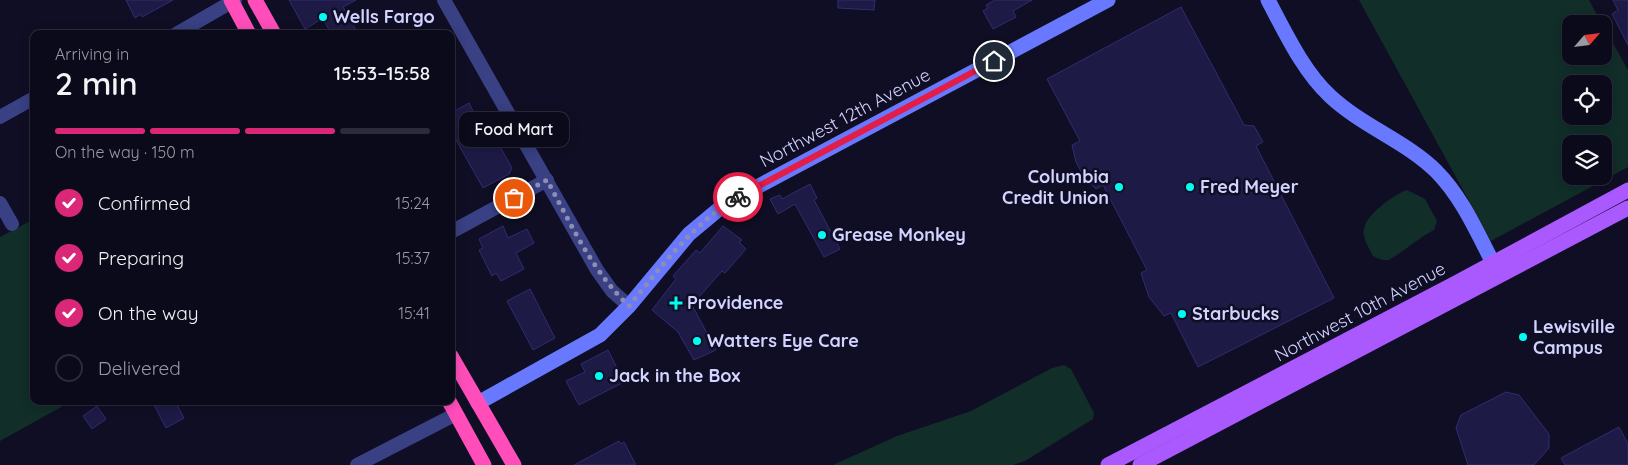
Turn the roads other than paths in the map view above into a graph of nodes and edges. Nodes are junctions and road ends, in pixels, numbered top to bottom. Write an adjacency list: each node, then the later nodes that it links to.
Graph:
1 (256, 0): 8 (highway)
2 (444, 0): 11 (street)
3 (1108, 0): 18 (street, Northwest 12th Avenue)
4 (1268, 0): 17 (street)
5 (233, 1): 6 (street); 7 (highway)
6 (183, 30)
7 (247, 30)
8 (272, 30)
9 (30, 100): 10 (street)
10 (0, 117)
11 (547, 180): 16 (street); 18 (street)
12 (1628, 190): 17 (main road, Northwest 10th Avenue)
13 (0, 202): 15 (street)
14 (1628, 208): 26 (main road, Northwest 10th Avenue)
15 (12, 224)
16 (455, 230)
17 (1492, 261): 25 (main road, Northwest 10th Avenue)
18 (629, 306): 20 (street, Northwest 12th Avenue)
19 (455, 363): 20 (highway)
20 (478, 403): 24 (highway)
21 (453, 408): 22 (street); 23 (highway)
22 (357, 465)
23 (484, 465)
24 (514, 465)
25 (1108, 465)
26 (1140, 465)

